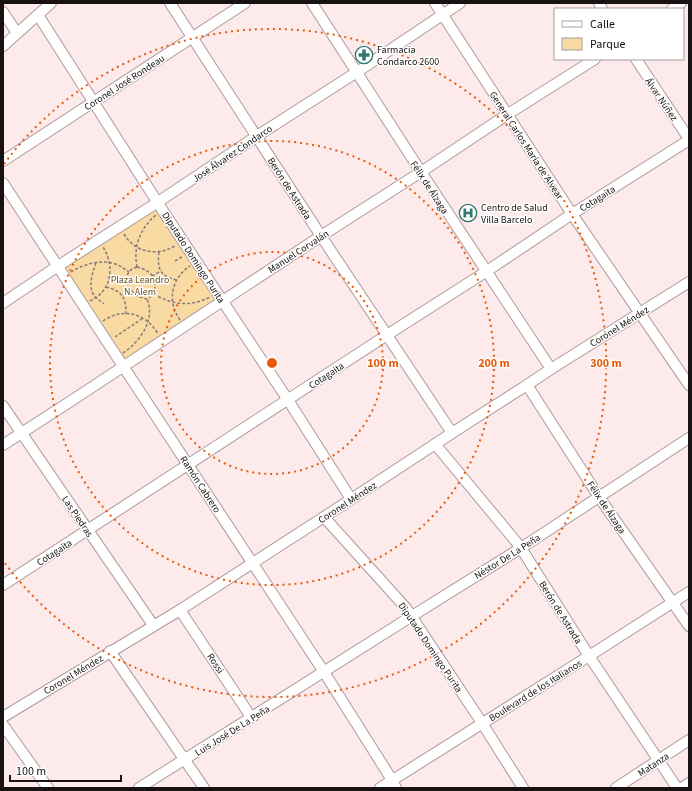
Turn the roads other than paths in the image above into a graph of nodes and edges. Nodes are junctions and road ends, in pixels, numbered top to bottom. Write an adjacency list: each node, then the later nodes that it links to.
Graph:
1 (51, 3): 9 (street)
2 (170, 3): 11 (street, Berón de Astrada)
3 (244, 3): 11 (street, Coronel José Rondeau)
4 (312, 3): 15 (street, Félix de Álzaga)
5 (435, 3): 8 (street, General Carlos María de Alvear)
6 (460, 3): 8 (street, José Álvarez Condarco)
7 (3, 12): 10 (street)
8 (442, 14): 15 (street, José Álvarez Condarco); 17 (street, General Carlos María de Alvear)
9 (38, 15): 10 (street); 16 (street, Diputado Domingo Purita)
10 (17, 33): 12 (street)
11 (192, 38): 16 (street, Coronel José Rondeau); 18 (street, Berón de Astrada)
12 (3, 46)
13 (593, 60): 17 (street, Manuel Corvalán)
14 (637, 60): 19 (street, Álvar Núñez)
15 (357, 72): 18 (street, José Álvarez Condarco); 21 (street, Félix de Álzaga)
16 (93, 102): 20 (street, Coronel José Rondeau); 23 (street, Diputado Domingo Purita)
17 (508, 114): 21 (street, Manuel Corvalán); 24 (street, General Carlos María de Alvear)
18 (257, 136): 23 (street, José Álvarez Condarco); 25 (street, Berón de Astrada)
19 (689, 140): 24 (street, Cotagaita)
20 (3, 161)
21 (421, 172): 25 (street, Manuel Corvalán); 27 (street, Félix de Álzaga)
22 (3, 183): 26 (street, Ramón Cabrero)
23 (161, 206): 26 (street, José Álvarez Condarco); 29 (street, Diputado Domingo Purita)
24 (572, 214): 27 (street, Cotagaita); 31 (street, General Carlos María de Alvear)
25 (321, 236): 29 (street, Manuel Corvalán); 32 (street, Berón de Astrada)
26 (58, 266): 30 (street, José Álvarez Condarco); 33 (street, Ramón Cabrero)
27 (487, 271): 32 (street, Cotagaita); 34 (street, Félix de Álzaga)
28 (689, 282): 31 (street, Coronel Méndez)
29 (222, 301): 33 (street, Manuel Corvalán); 37 (street, Diputado Domingo Purita)
30 (3, 303)
31 (640, 313): 34 (street, Coronel Méndez); 35 (street, General Carlos María de Alvear)
32 (387, 335): 37 (street, Cotagaita); 40 (street, Berón de Astrada)
33 (120, 362): 39 (street, Manuel Corvalán); 44 (street, Ramón Cabrero)
34 (551, 369): 36 (street, Coronel Méndez)
35 (689, 385)
36 (527, 386): 40 (street, Coronel Méndez); 45 (street, Félix de Álzaga)
37 (288, 400): 44 (street, Cotagaita); 46 (street, Diputado Domingo Purita)
38 (3, 406): 39 (street, Las Piedras)
39 (21, 433): 42 (street, Manuel Corvalán); 48 (street, Las Piedras)
40 (452, 433): 43 (street, Coronel Méndez)
41 (689, 438): 45 (street, Néstor De La Peña)
42 (3, 444)
43 (435, 444): 46 (street, Coronel Méndez); 49 (street, Berón de Astrada)
44 (188, 464): 48 (street, Cotagaita); 50 (street, Ramón Cabrero)
45 (599, 497): 49 (street, Néstor De La Peña); 53 (street, Félix de Álzaga)
46 (351, 499): 47 (street, Coronel Méndez)
47 (324, 517): 50 (street, Coronel Méndez); 55 (street, Diputado Domingo Purita)
48 (88, 530): 51 (street, Cotagaita); 56 (street, Las Piedras)
49 (521, 548): 55 (street, Néstor De La Peña); 59 (street, Berón de Astrada)
50 (252, 563): 54 (street, Coronel Méndez); 60 (street, Ramón Cabrero)
51 (3, 584)
52 (689, 592): 53 (street, Boulevard de los Italianos)
53 (673, 602): 57 (street, Félix de Álzaga); 59 (street, Boulevard de los Italianos)
54 (180, 610): 56 (street, Coronel Méndez); 62 (street, Rossi)
55 (412, 616): 60 (street, Néstor De La Peña); 63 (street, Diputado Domingo Purita)
56 (153, 625): 58 (street, Coronel Méndez)
57 (689, 626)
58 (110, 651): 61 (street, Coronel Méndez); 66 (street)
59 (589, 656): 63 (street, Boulevard de los Italianos); 67 (street, Berón de Astrada)
60 (324, 672): 62 (street, Luis José De La Peña); 69 (street, Ramón Cabrero)
61 (3, 717)
62 (251, 717): 66 (street, Luis José De La Peña)
63 (482, 723): 69 (street, Boulevard de los Italianos); 70 (street, Diputado Domingo Purita)
64 (3, 725): 71 (street)
65 (689, 740): 67 (street, Matanza)
66 (185, 760): 72 (street, Luis José De La Peña); 73 (street)
67 (658, 761): 75 (street, Matanza); 76 (street, Berón de Astrada)
68 (689, 783): 77 (street)
69 (394, 784): 74 (street, Boulevard de los Italianos)
70 (518, 786)
71 (48, 788)
72 (139, 788)
73 (204, 788)
74 (380, 788)
75 (616, 788)
76 (677, 788)
77 (682, 788)

